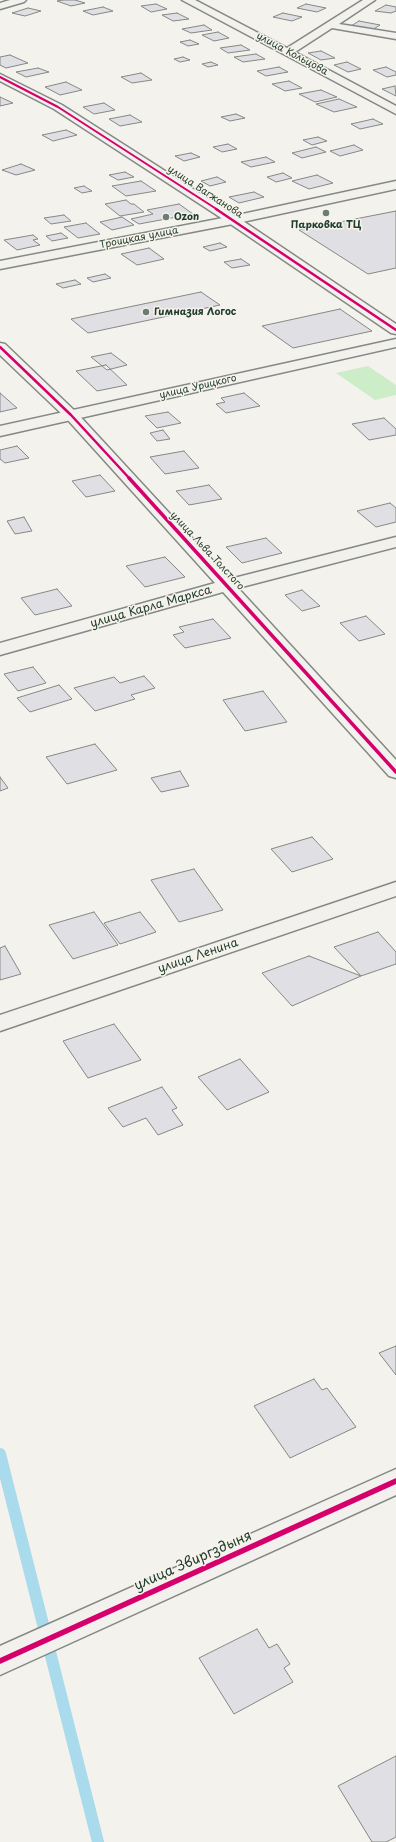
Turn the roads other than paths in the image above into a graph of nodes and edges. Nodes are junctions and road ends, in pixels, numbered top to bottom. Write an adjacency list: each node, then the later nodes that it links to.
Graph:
1 (21, 0): 4 (street)
2 (187, 0): 7 (street, улица Кольцова)
3 (370, 0): 5 (street)
4 (0, 6)
5 (330, 25): 6 (street); 7 (street)
6 (396, 36)
7 (286, 52): 9 (street, улица Кольцова)
8 (0, 77): 11 (street, улица Вагжанова)
9 (396, 111)
10 (396, 185): 11 (street, Троицкая улица)
11 (234, 220): 12 (street, Троицкая улица); 13 (street, улица Вагжанова)
12 (0, 265)
13 (396, 330)
14 (396, 342): 16 (street, улица Урицкого)
15 (0, 347): 16 (street, улица Льва Толстого)
16 (71, 415): 17 (street, улица Урицкого); 19 (street, улица Льва Толстого)
17 (0, 431)
18 (396, 542): 19 (street, улица Карла Маркса)
19 (228, 585): 20 (street, улица Карла Маркса); 21 (street, улица Льва Толстого)
20 (0, 649)
21 (396, 772)
22 (396, 889): 23 (street, улица Ленина)
23 (0, 1023)
24 (396, 1481): 25 (street, улица Звиргздыня)
25 (0, 1661)

